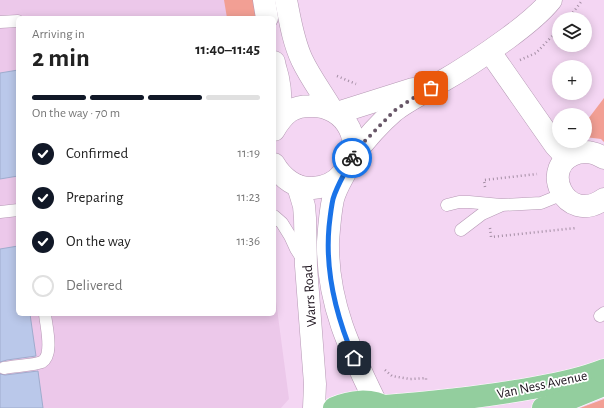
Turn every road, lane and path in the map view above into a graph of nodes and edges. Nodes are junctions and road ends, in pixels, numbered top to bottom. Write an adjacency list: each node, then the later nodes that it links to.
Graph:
1 (264, 0): 6 (street)
2 (286, 0): 12 (street)
3 (551, 0): 10 (street)
4 (581, 0): 5 (path)
5 (573, 12)
6 (267, 16)
7 (16, 21): 8 (lane)
8 (0, 22)
9 (552, 36): 10 (path)
10 (495, 60): 12 (street); 14 (street); 16 (street)
11 (276, 69): 13 (street)
12 (334, 112): 13 (street); 16 (street)
13 (277, 126)
14 (567, 158): 15 (street); 20 (street)
15 (604, 158)
16 (350, 163): 19 (street); 36 (street, Warrs Road)
17 (276, 167): 19 (street)
18 (544, 173): 23 (path)
19 (286, 182): 29 (street, Warrs Road)
20 (563, 194): 21 (street); 23 (lane)
21 (604, 199)
22 (447, 205): 23 (lane)
23 (487, 208): 27 (path); 28 (lane)
24 (16, 210): 25 (lane)
25 (0, 212)
26 (276, 218): 29 (lane)
27 (568, 229)
28 (461, 230)
29 (306, 266): 37 (street, Warrs Road)
30 (45, 316): 32 (lane)
31 (381, 367): 34 (path)
32 (4, 368)
33 (604, 370): 36 (main road, Van Ness Avenue)
34 (426, 378)
35 (604, 385): 39 (main road, Van Ness Avenue)
36 (383, 406): 38 (main road, Van Ness Avenue)
37 (314, 408)
38 (334, 408)
39 (543, 408)

